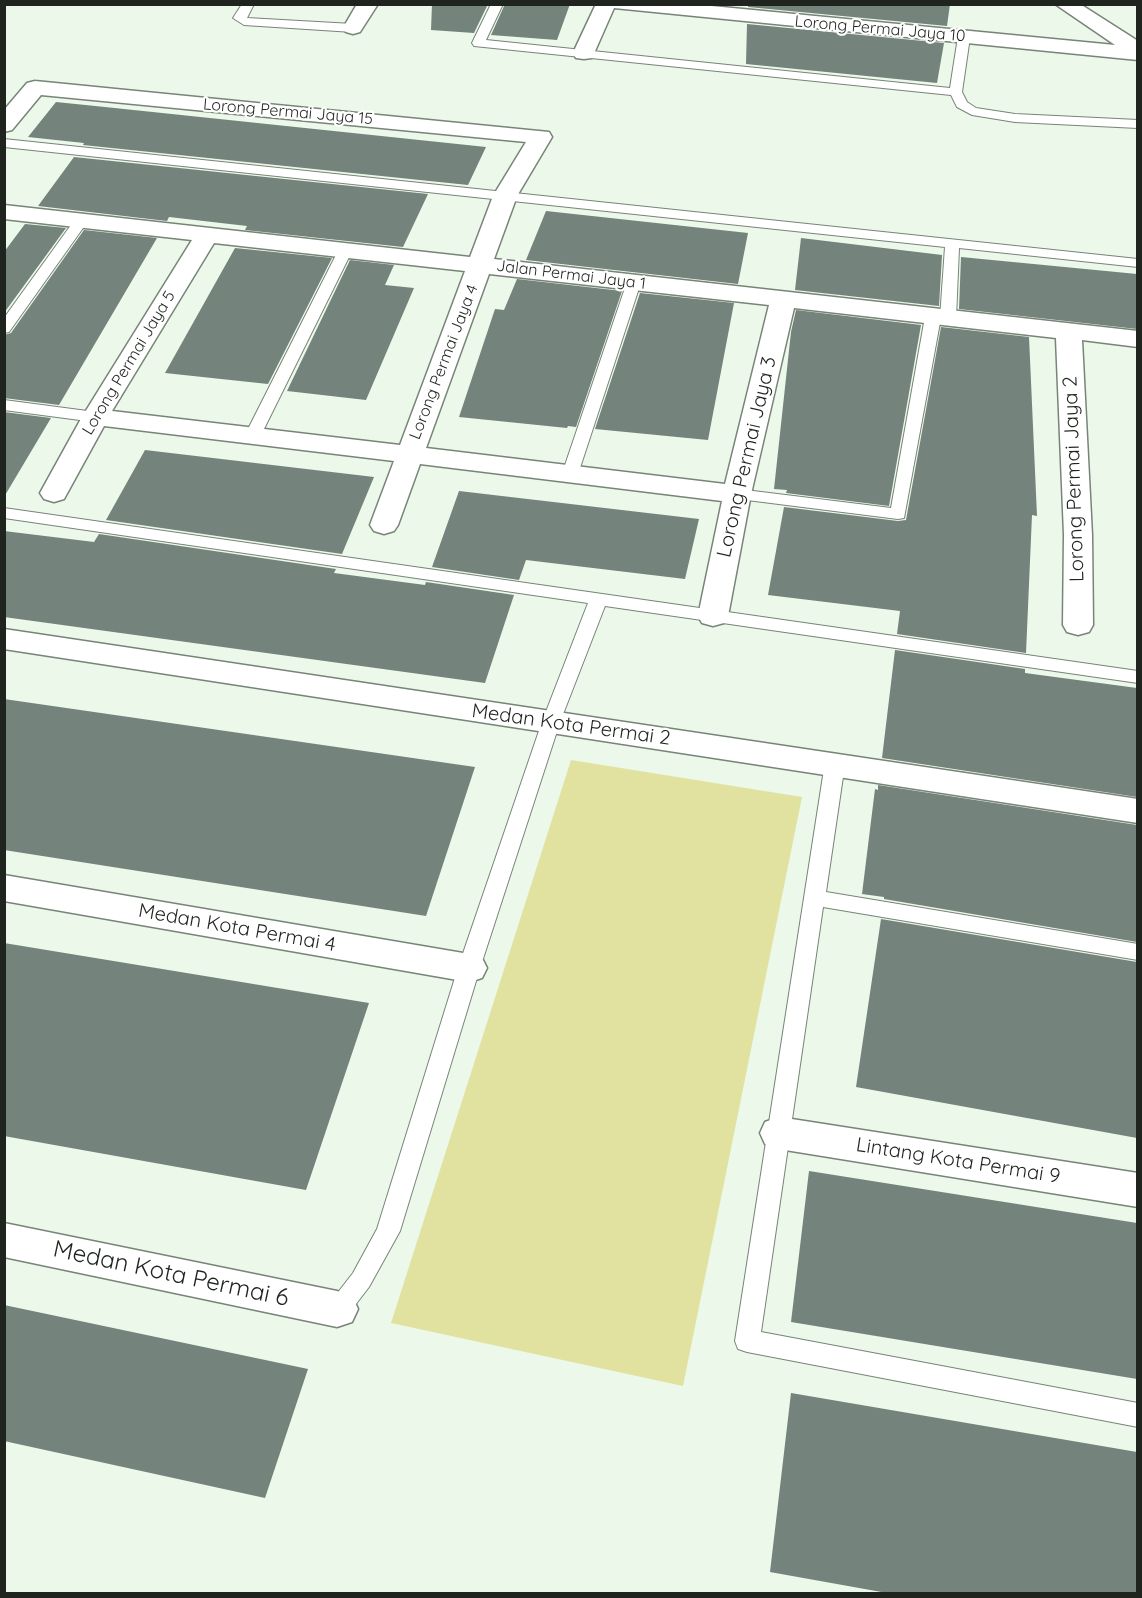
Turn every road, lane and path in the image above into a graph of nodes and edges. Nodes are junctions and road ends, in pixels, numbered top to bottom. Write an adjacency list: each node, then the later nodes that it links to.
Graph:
1 (248, 4): 7 (lane)
2 (368, 4): 7 (street)
3 (497, 4): 9 (lane)
4 (606, 4): 9 (street)
5 (622, 4): 8 (street, Lorong Permai Jaya 10)
6 (1065, 4): 10 (street)
7 (352, 28)
8 (964, 37): 10 (street, Lorong Permai Jaya 10); 11 (lane)
9 (584, 53): 11 (lane)
10 (1137, 53)
11 (956, 92): 12 (lane)
12 (1137, 124)
13 (4, 125): 14 (street, Lorong Permai Jaya 15)
14 (541, 137): 16 (street, Lorong Permai Jaya 4)
15 (4, 143): 16 (lane)
16 (505, 196): 20 (lane); 23 (street, Lorong Permai Jaya 4)
17 (4, 212): 18 (street, Jalan Permai Jaya 1)
18 (81, 221): 19 (street, Jalan Permai Jaya 1); 27 (lane)
19 (207, 235): 21 (street, Jalan Permai Jaya 1); 31 (street, Lorong Permai Jaya 5)
20 (952, 245): 22 (lane); 26 (lane)
21 (346, 249): 23 (street, Jalan Permai Jaya 1); 32 (lane)
22 (1137, 263)
23 (482, 265): 24 (street, Jalan Permai Jaya 1); 33 (street, Lorong Permai Jaya 4)
24 (634, 282): 25 (street, Jalan Permai Jaya 1); 34 (lane)
25 (783, 299): 26 (street, Jalan Permai Jaya 1); 36 (street, Lorong Permai Jaya 3)
26 (941, 318): 28 (street, Jalan Permai Jaya 1); 36 (lane)
27 (4, 329)
28 (1069, 333): 29 (street, Jalan Permai Jaya 1); 41 (street, Lorong Permai Jaya 2)
29 (1137, 339)
30 (4, 405): 31 (lane)
31 (95, 417): 32 (street); 35 (street, Lorong Permai Jaya 5)
32 (253, 435): 33 (street)
33 (409, 454): 34 (street); 38 (street, Lorong Permai Jaya 4)
34 (570, 474): 36 (street)
35 (54, 493)
36 (737, 494): 40 (street, Lorong Permai Jaya 3)
37 (4, 513): 39 (lane)
38 (384, 525)
39 (598, 599): 40 (lane); 44 (lane)
40 (713, 615): 43 (lane)
41 (1078, 625)
42 (4, 639): 44 (street, Medan Kota Permai 2)
43 (1137, 677)
44 (551, 722): 45 (street, Medan Kota Permai 2); 50 (lane)
45 (835, 763): 46 (street, Medan Kota Permai 2); 48 (lane)
46 (1137, 811)
47 (4, 888): 50 (street, Medan Kota Permai 4)
48 (814, 898): 49 (lane); 51 (lane)
49 (1137, 952)
50 (470, 968): 54 (lane)
51 (779, 1132): 52 (street, Lintang Kota Permai 9); 55 (lane)
52 (1137, 1190)
53 (4, 1240): 54 (street, Medan Kota Permai 6)
54 (337, 1309)
55 (1137, 1414)

